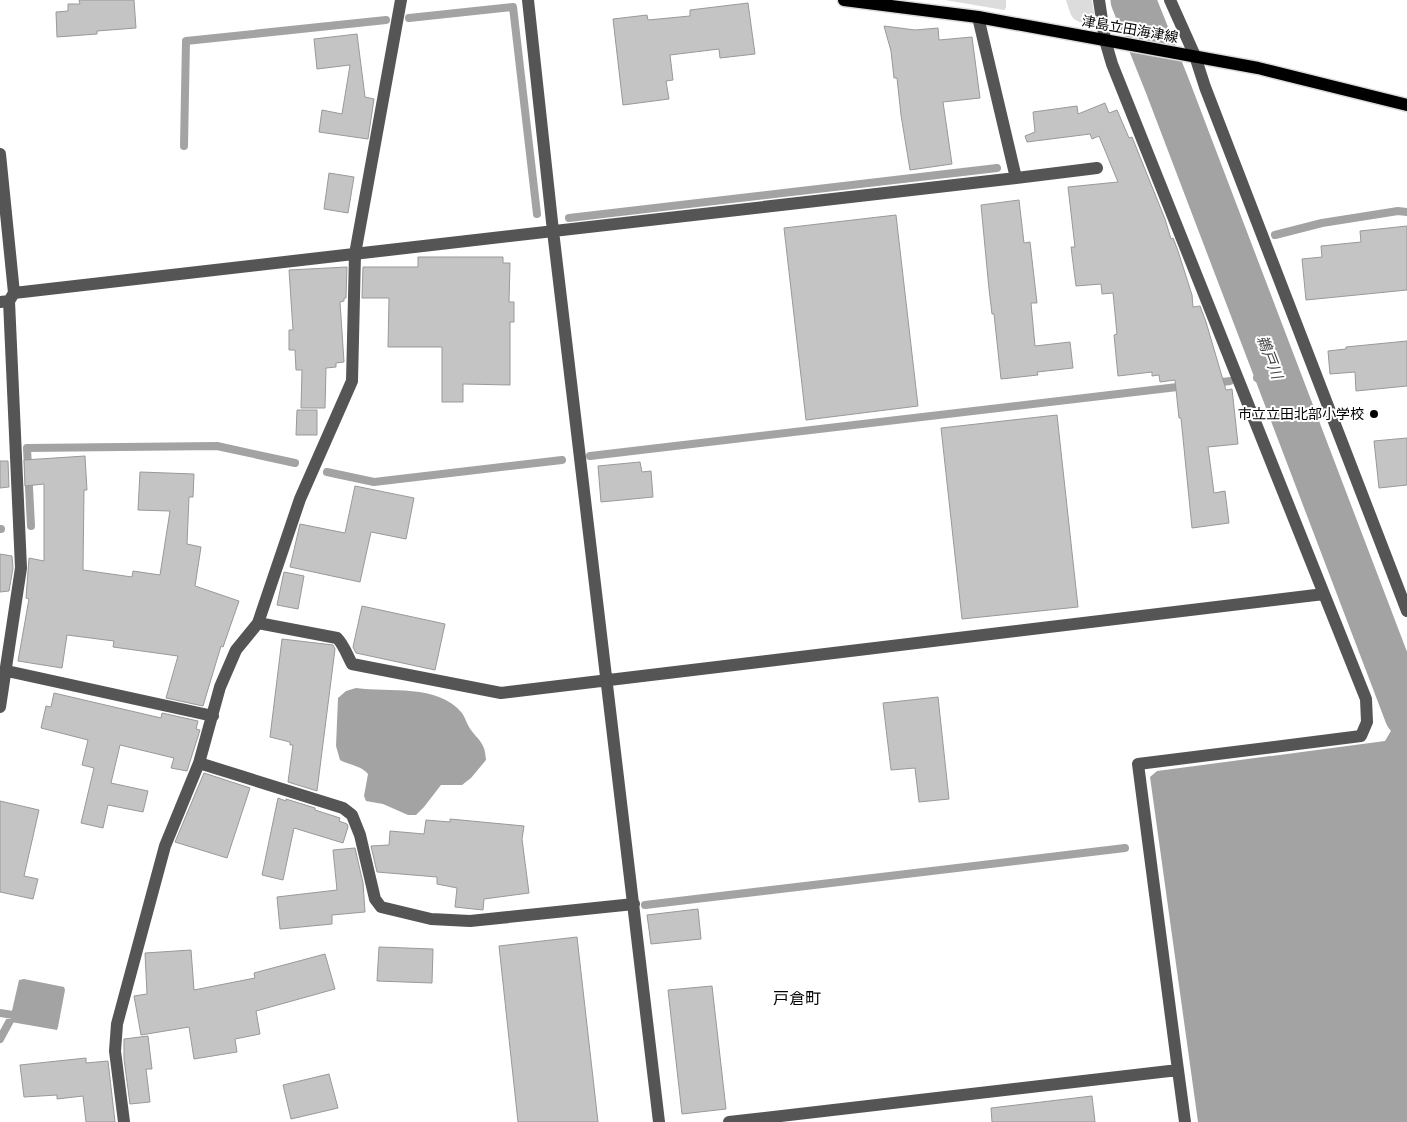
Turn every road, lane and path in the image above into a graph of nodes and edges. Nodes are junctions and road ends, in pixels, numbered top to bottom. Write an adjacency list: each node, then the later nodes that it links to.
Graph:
1 (400, 0): 14 (street)
2 (528, 0): 13 (street)
3 (844, 0): 6 (main road, 津島立田海津線)
4 (1099, 0): 7 (street)
5 (1170, 0): 8 (street)
6 (978, 17): 7 (main road, 津島立田海津線); 12 (street)
7 (1110, 41): 8 (main road, 津島立田海津線); 16 (street)
8 (1195, 56): 9 (main road, 津島立田海津線); 17 (street)
9 (1407, 105)
10 (0, 154): 15 (street)
11 (1097, 168): 12 (street)
12 (1016, 178): 13 (street)
13 (553, 231): 14 (street); 20 (street)
14 (355, 254): 15 (street); 18 (street)
15 (8, 299): 19 (street)
16 (1324, 594): 20 (street); 25 (street)
17 (1407, 611)
18 (258, 623): 20 (street); 22 (street)
19 (7, 671): 21 (street); 22 (street)
20 (607, 680): 24 (street)
21 (0, 707)
22 (213, 716): 23 (street)
23 (200, 763): 24 (street); 26 (street)
24 (634, 904): 27 (street)
25 (1178, 1070): 28 (street); 29 (street)
26 (124, 1122)
27 (659, 1122)
28 (729, 1122)
29 (1184, 1122)

